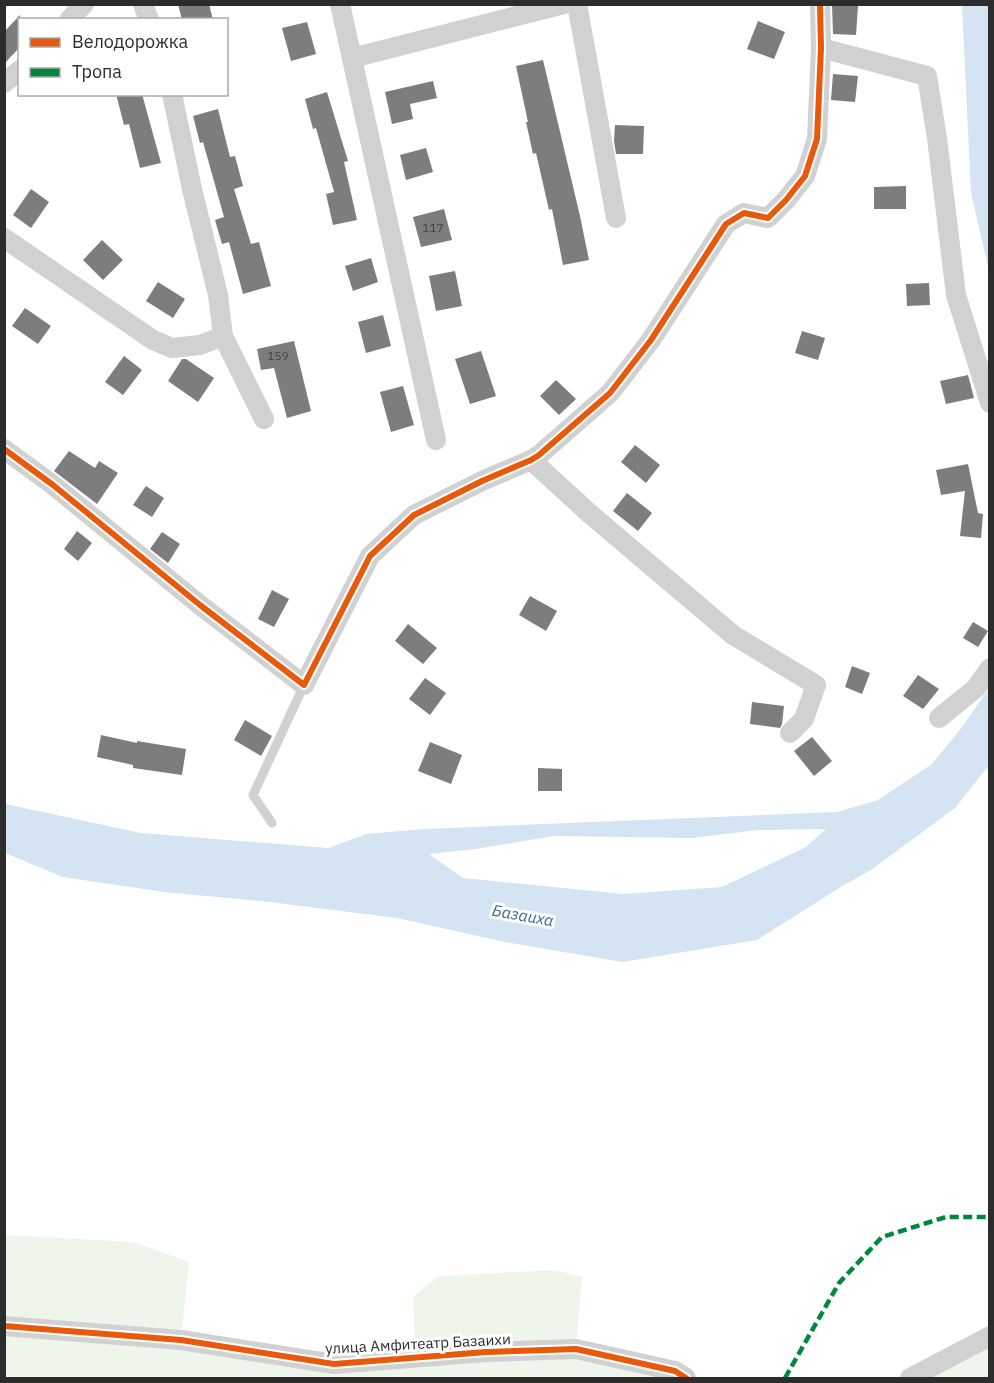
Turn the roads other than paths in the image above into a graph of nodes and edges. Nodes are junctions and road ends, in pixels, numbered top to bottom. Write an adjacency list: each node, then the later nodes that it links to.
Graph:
1 (84, 4): 6 (street)
2 (340, 4): 8 (street)
3 (564, 4): 8 (street)
4 (577, 4): 12 (street)
5 (820, 4): 7 (street)
6 (71, 18)
7 (821, 48): 15 (street); 19 (street)
8 (352, 58): 17 (street)
9 (18, 72): 10 (street)
10 (4, 84)
11 (172, 96): 14 (street)
12 (615, 218)
13 (4, 238): 14 (street)
14 (222, 336): 16 (street)
15 (990, 403)
16 (264, 419)
17 (436, 440)
18 (4, 449): 21 (street)
19 (531, 460): 21 (street); 23 (street)
20 (990, 668): 22 (street)
21 (304, 685): 24 (lane)
22 (939, 718)
23 (790, 733)
24 (272, 823)
25 (4, 1326): 27 (street, улица Амфитеатр Базаихи)
26 (990, 1336): 28 (street)
27 (686, 1378)
28 (910, 1378)

